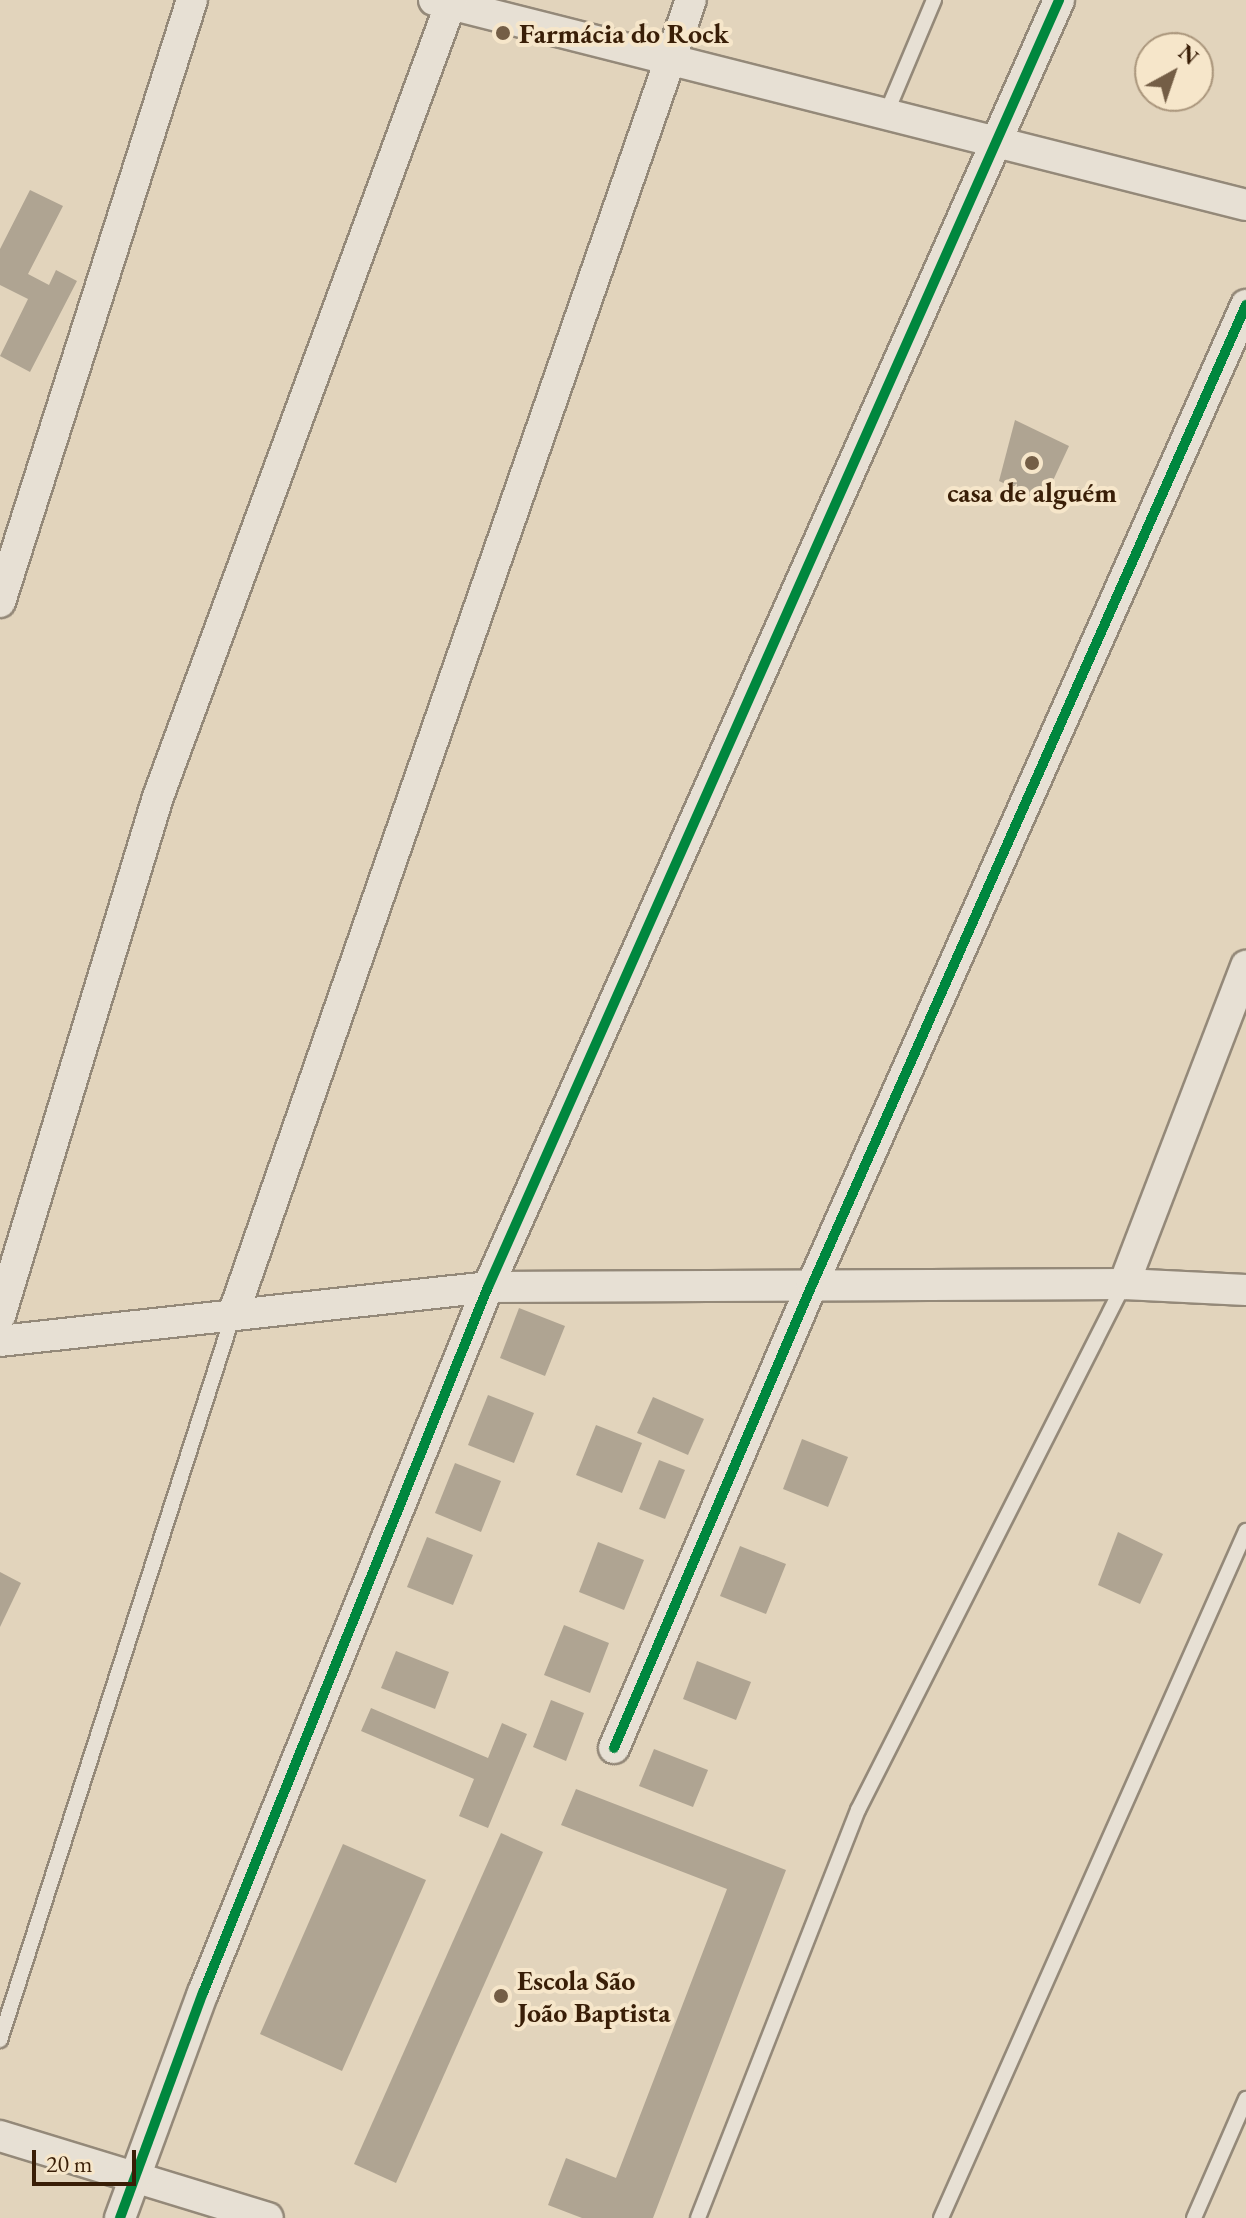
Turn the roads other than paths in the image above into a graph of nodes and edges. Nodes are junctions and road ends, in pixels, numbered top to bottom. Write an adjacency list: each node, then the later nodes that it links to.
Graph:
1 (192, 0): 11 (street)
2 (691, 0): 6 (street)
3 (934, 0): 7 (lane)
4 (1059, 0): 8 (street)
5 (446, 1): 6 (street); 18 (street)
6 (670, 61): 7 (street); 17 (street)
7 (886, 114): 8 (street)
8 (996, 141): 9 (street); 15 (street)
9 (1246, 205)
10 (1246, 305): 14 (street)
11 (0, 602)
12 (1246, 966): 13 (street)
13 (1124, 1284): 14 (street); 16 (street); 28 (lane)
14 (812, 1285): 15 (street); 21 (street)
15 (488, 1287): 17 (street); 25 (street)
16 (1246, 1290)
17 (234, 1312): 19 (street); 22 (lane)
18 (0, 1316)
19 (0, 1341)
20 (1246, 1531): 29 (lane)
21 (614, 1748)
22 (0, 2040)
23 (1246, 2099): 30 (lane)
24 (0, 2136): 25 (street)
25 (132, 2176): 26 (street); 27 (street)
26 (120, 2218)
27 (268, 2218)
28 (698, 2218)
29 (941, 2218)
30 (1194, 2218)

